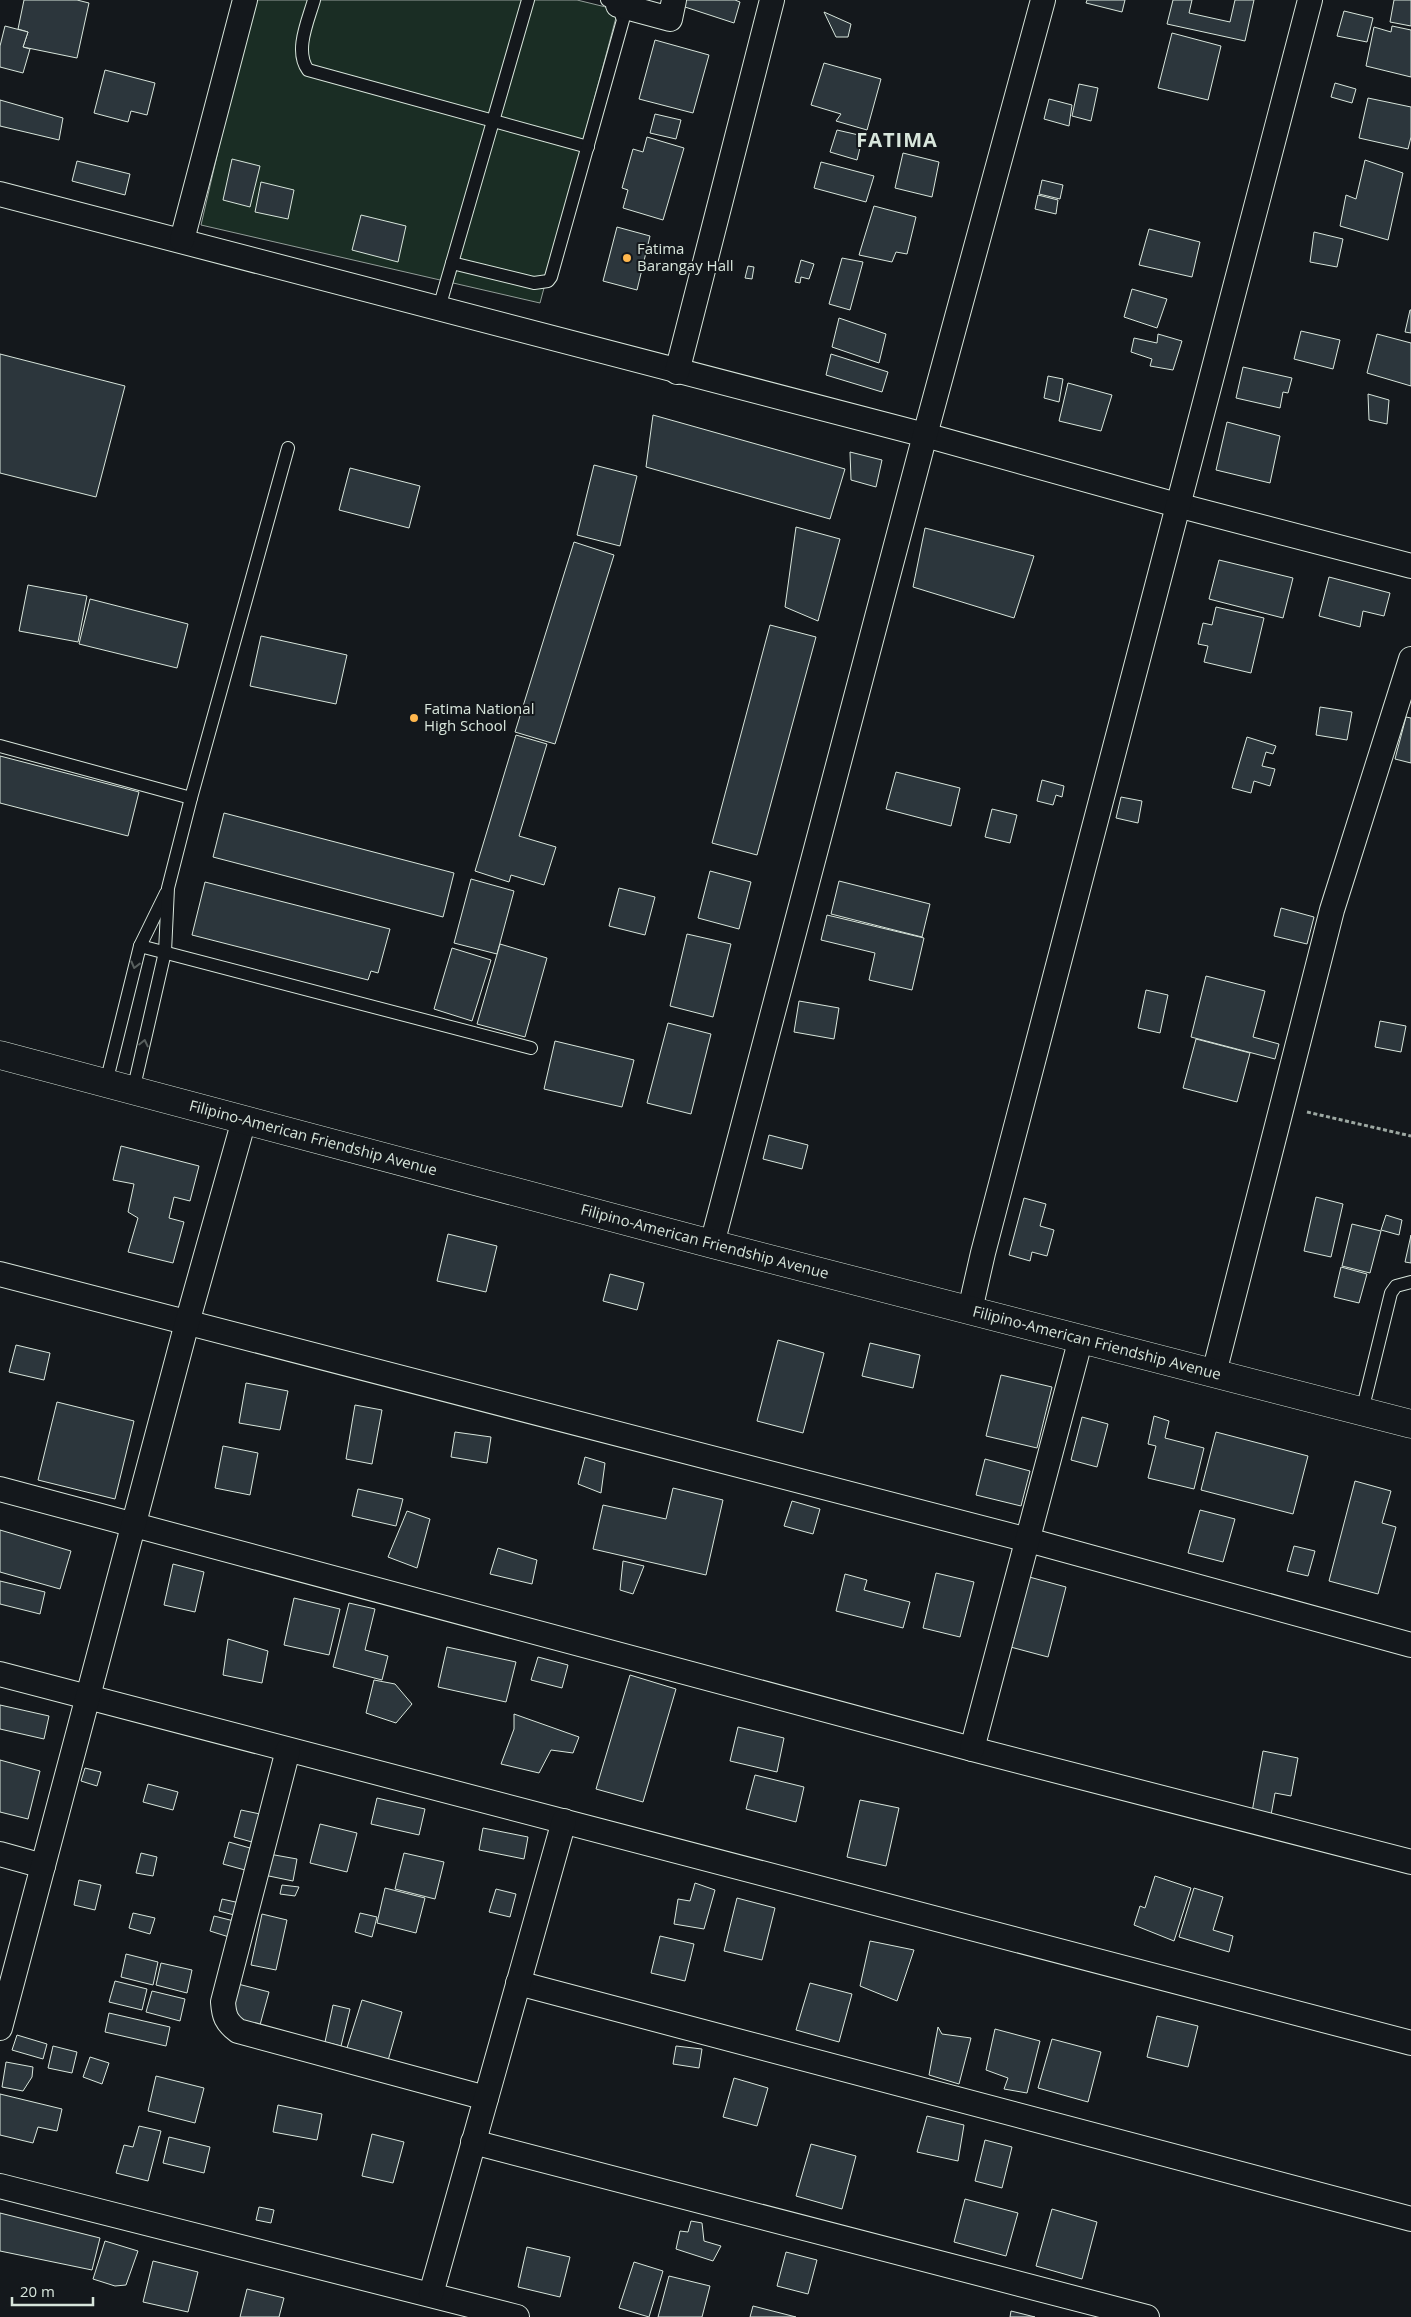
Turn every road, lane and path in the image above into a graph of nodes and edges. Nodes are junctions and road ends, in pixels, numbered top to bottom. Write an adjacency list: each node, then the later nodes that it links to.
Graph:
1 (245, 0): 12 (street)
2 (314, 0): 9 (lane)
3 (528, 0): 9 (lane)
4 (674, 0): 8 (street)
5 (772, 0): 15 (street)
6 (1043, 0): 16 (street)
7 (1310, 0): 18 (street)
8 (613, 3): 10 (lane)
9 (493, 119): 10 (lane); 13 (lane)
10 (588, 147): 13 (lane)
11 (0, 194): 12 (street)
12 (182, 240): 14 (street)
13 (452, 263): 14 (lane)
14 (438, 308): 15 (street)
15 (678, 372): 16 (street)
16 (925, 435): 18 (street); 33 (street)
17 (288, 448): 22 (lane)
18 (1177, 505): 19 (street); 36 (street)
19 (1411, 566)
20 (1411, 659): 30 (street)
21 (0, 746): 22 (lane)
22 (191, 798): 23 (lane)
23 (168, 888): 24 (lane); 25 (lane)
24 (140, 946): 25 (lane); 28 (lane, one-way to 28)
25 (165, 952): 26 (lane); 29 (lane, one-way to 25)
26 (531, 1048)
27 (0, 1055): 28 (main road, Filipino-American Friendship Avenue)
28 (106, 1083): 29 (main road, Filipino-American Friendship Avenue)
29 (133, 1090): 31 (main road, Filipino-American Friendship Avenue)
30 (1282, 1106): 32 (path); 39 (street)
31 (244, 1120): 33 (main road, Filipino-American Friendship Avenue); 37 (street)
32 (1411, 1136)
33 (712, 1244): 36 (main road, Filipino-American Friendship Avenue)
34 (0, 1274): 37 (street)
35 (1411, 1282): 40 (lane)
36 (970, 1310): 38 (main road, Filipino-American Friendship Avenue)
37 (187, 1323): 43 (street); 44 (street)
38 (1081, 1338): 39 (main road, Filipino-American Friendship Avenue); 44 (street)
39 (1214, 1373): 40 (main road, Filipino-American Friendship Avenue)
40 (1362, 1411): 41 (main road, Filipino-American Friendship Avenue)
41 (1410, 1421)
42 (0, 1489): 43 (street)
43 (134, 1523): 47 (street); 48 (street)
44 (1028, 1540): 45 (street); 48 (street)
45 (1411, 1645)
46 (0, 1674): 47 (street)
47 (88, 1697): 49 (street); 53 (street)
48 (972, 1748): 52 (street)
49 (288, 1750): 50 (street); 57 (street)
50 (564, 1821): 54 (street); 56 (street)
51 (0, 1854): 53 (street)
52 (1411, 1862)
53 (43, 1866): 55 (street)
54 (518, 1983): 57 (street); 60 (street)
55 (1, 2021)
56 (1411, 2043)
57 (486, 2098): 58 (street)
58 (474, 2142): 61 (street); 63 (street)
59 (0, 2186): 61 (street)
60 (1411, 2219)
61 (431, 2294): 62 (street)
62 (518, 2317)
63 (1147, 2317)

